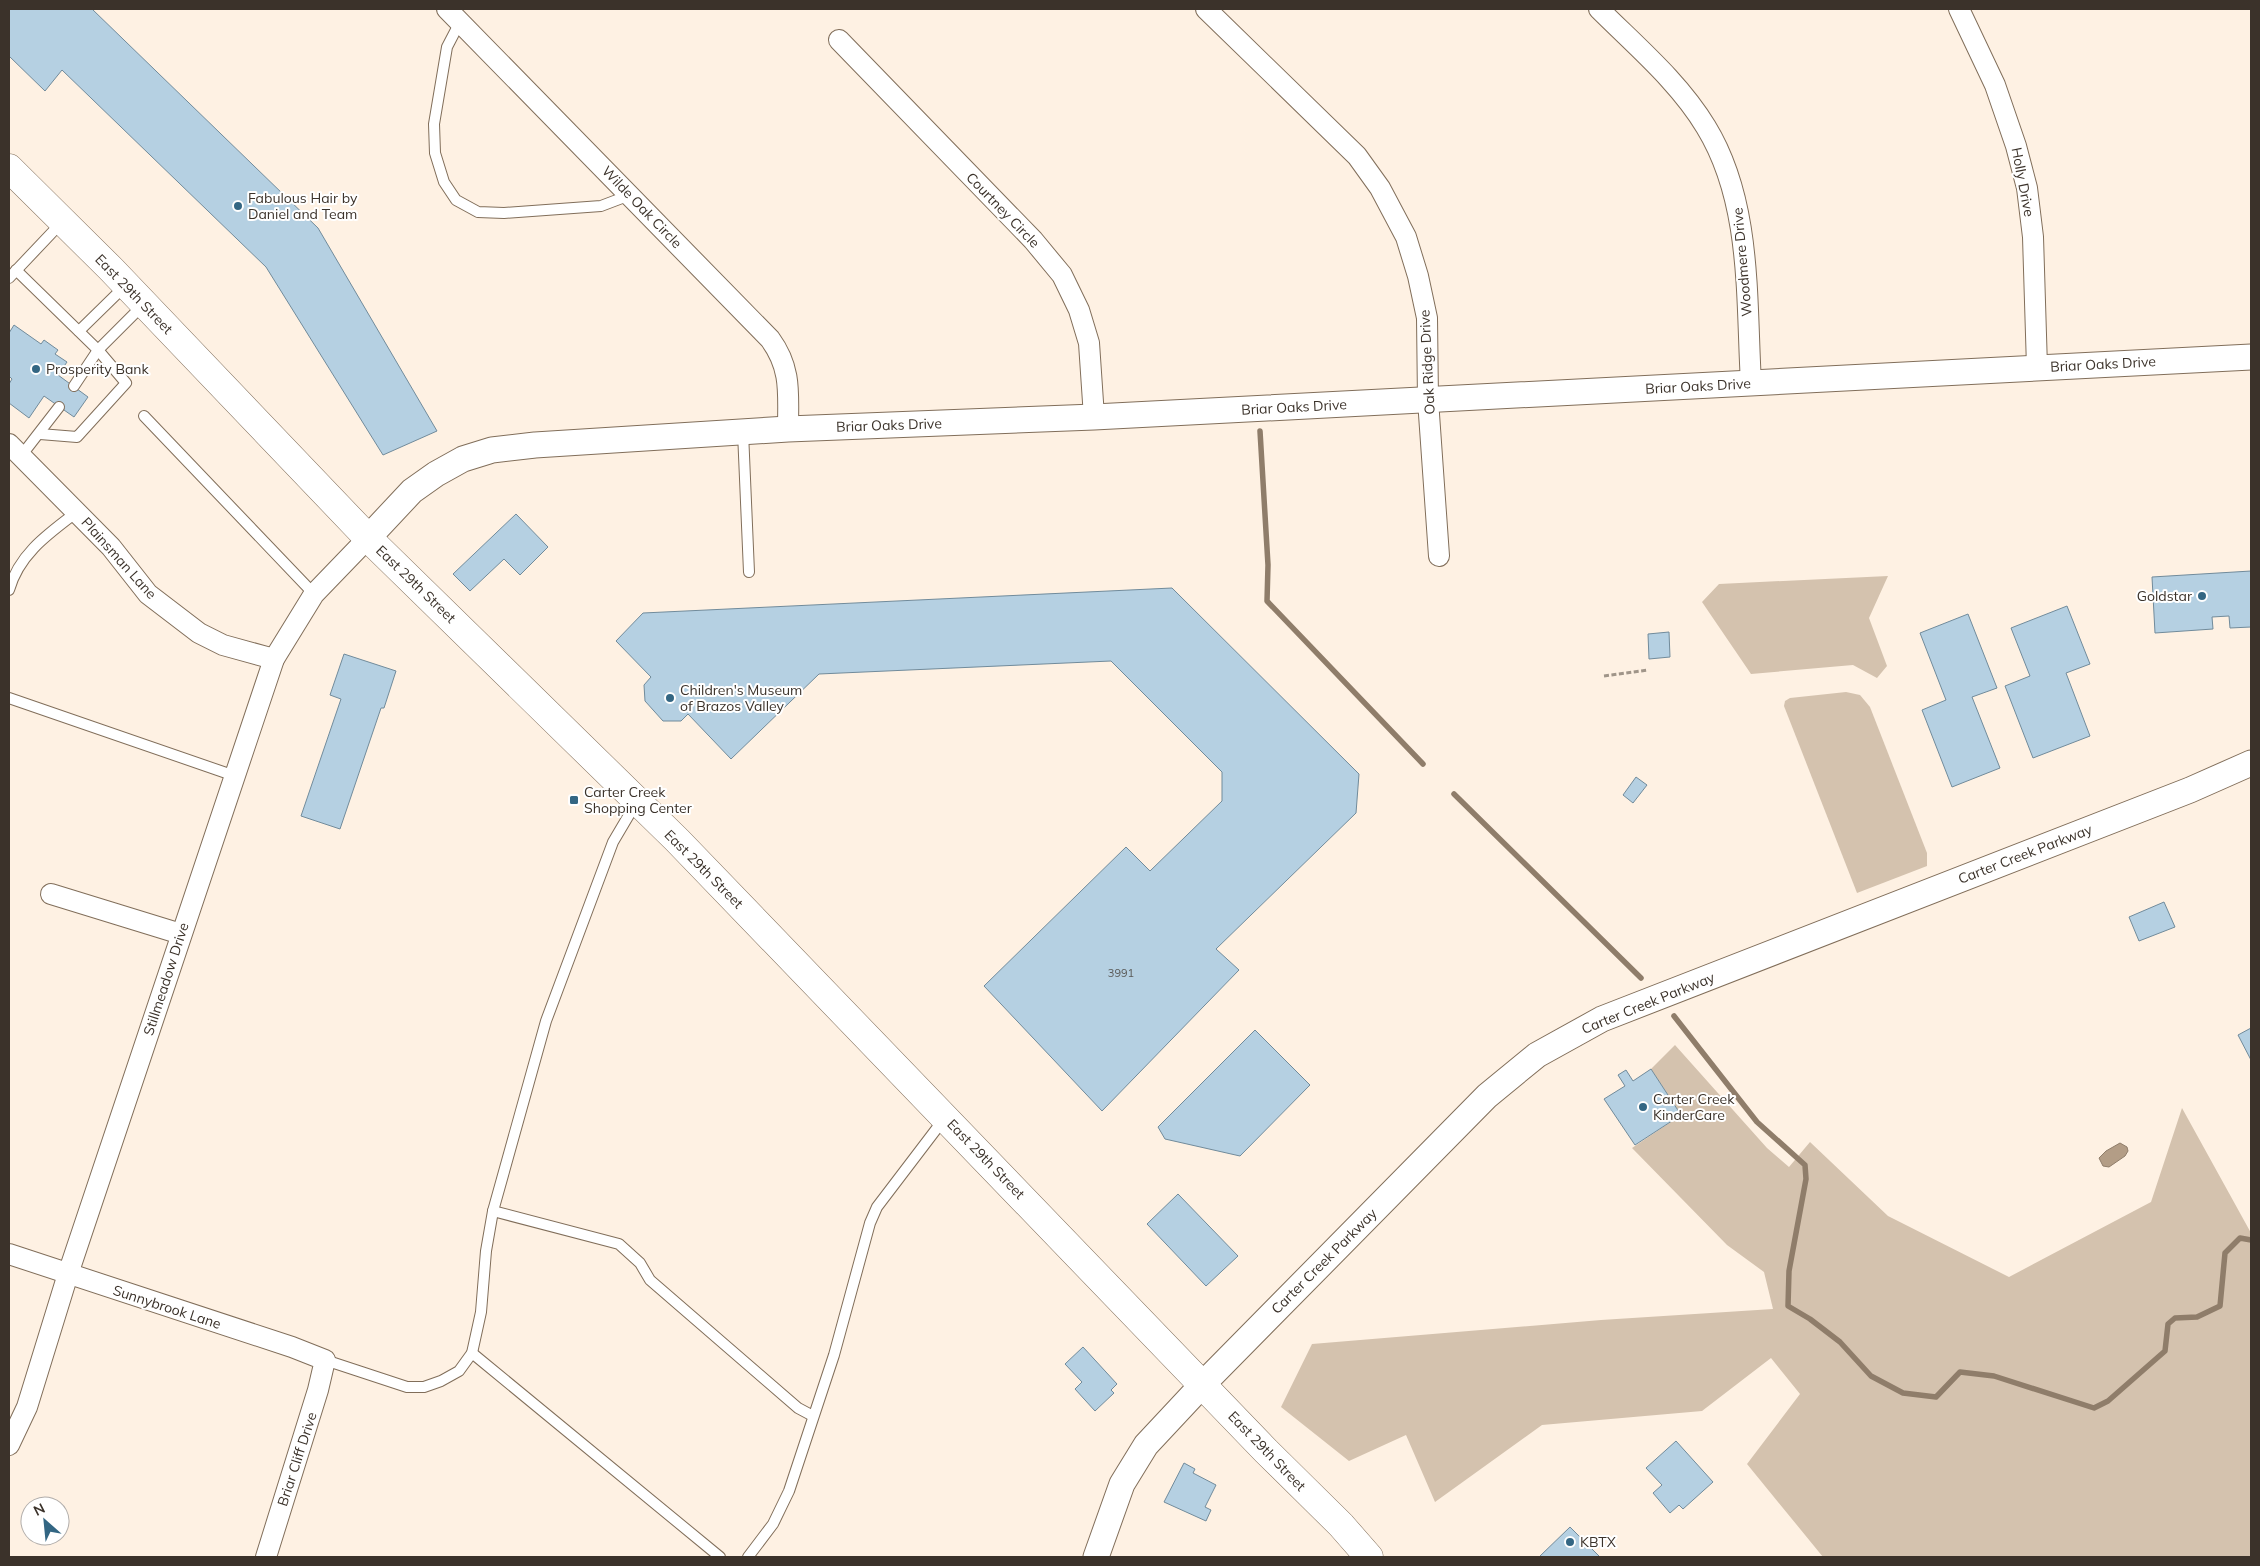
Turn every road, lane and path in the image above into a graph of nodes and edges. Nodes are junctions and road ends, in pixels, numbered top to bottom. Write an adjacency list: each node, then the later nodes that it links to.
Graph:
1 (1206, 9): 17 (street, Oak Ridge Drive)
2 (1599, 9): 15 (street, Woodmere Drive)
3 (1959, 9): 14 (street, Holly Drive)
4 (453, 15): 7 (street, Wilde Oak Circle); 7 (lane)
5 (839, 40): 20 (street, Courtney Circle)
6 (9, 168): 8 (main road, East 29th Street)
7 (630, 196): 21 (street, Wilde Oak Circle)
8 (62, 221): 9 (lane); 10 (main road, East 29th Street)
9 (12, 274): 11 (lane)
10 (135, 294): 11 (lane); 12 (lane); 26 (main road, East 29th Street)
11 (79, 331): 12 (lane)
12 (98, 350): 16 (lane); 23 (lane)
13 (2251, 357): 14 (street, Briar Oaks Drive)
14 (2037, 367): 15 (street, Briar Oaks Drive)
15 (1751, 383): 17 (street, Briar Oaks Drive)
16 (74, 386)
17 (1428, 400): 20 (street, Briar Oaks Drive); 27 (street, Oak Ridge Drive)
18 (59, 407): 23 (lane)
19 (144, 416): 30 (lane)
20 (1094, 417): 21 (street, Briar Oaks Drive)
21 (788, 429): 22 (street, Briar Oaks Drive)
22 (742, 432): 26 (street, Briar Oaks Drive); 28 (lane)
23 (40, 434): 24 (lane)
24 (15, 450): 25 (street, Plainsman Lane)
25 (76, 512): 29 (lane); 31 (street, Plainsman Lane)
26 (368, 538): 30 (street, Stillmeadow Drive); 37 (main road, East 29th Street)
27 (1439, 556)
28 (749, 572)
29 (9, 590)
30 (314, 594): 31 (street, Stillmeadow Drive)
31 (274, 659): 36 (street, Stillmeadow Drive)
32 (1648, 670): 33 (path)
33 (1604, 676)
34 (9, 698): 36 (lane)
35 (2251, 763): 46 (street, Carter Creek Parkway)
36 (235, 776): 39 (street, Stillmeadow Drive)
37 (637, 802): 40 (main road, East 29th Street); 41 (lane)
38 (51, 894): 39 (street)
39 (181, 934): 43 (street, Stillmeadow Drive)
40 (945, 1117): 46 (main road, East 29th Street); 47 (lane)
41 (493, 1211): 44 (lane); 47 (lane)
42 (9, 1254): 43 (street, Sunnybrook Lane)
43 (68, 1274): 45 (street, Sunnybrook Lane); 48 (street, Stillmeadow Drive)
44 (472, 1353): 45 (lane); 50 (lane)
45 (325, 1360): 49 (street, Briar Cliff Drive)
46 (1203, 1384): 52 (street, Carter Creek Parkway); 53 (main road, East 29th Street)
47 (813, 1416): 51 (lane)
48 (9, 1445)
49 (266, 1557)
50 (720, 1557)
51 (748, 1557)
52 (1096, 1557)
53 (1368, 1557)

